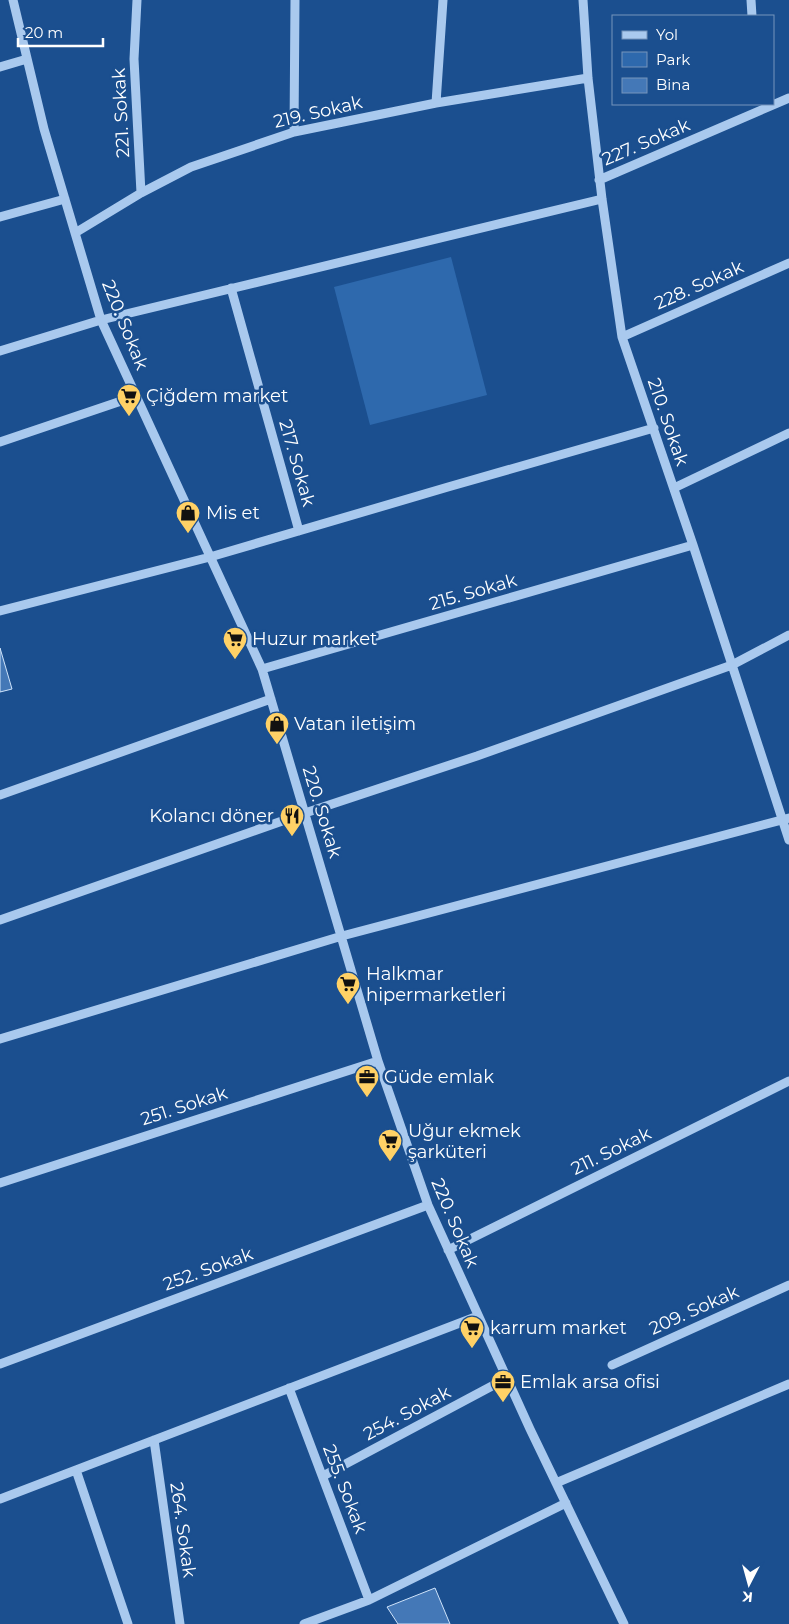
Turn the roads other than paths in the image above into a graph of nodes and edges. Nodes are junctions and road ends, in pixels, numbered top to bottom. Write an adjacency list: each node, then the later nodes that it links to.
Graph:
1 (13, 0): 8 (street, 220. Sokak)
2 (137, 0): 17 (street, 221. Sokak)
3 (295, 0): 15 (street)
4 (443, 0): 12 (street)
5 (583, 0): 10 (street, 210. Sokak)
6 (751, 0): 7 (street)
7 (752, 15)
8 (27, 59): 9 (street); 18 (street, 220. Sokak)
9 (0, 67)
10 (588, 78): 12 (street, 219. Sokak); 16 (street, 210. Sokak)
11 (789, 98): 13 (street, 227. Sokak)
12 (436, 102): 15 (street, 219. Sokak)
13 (774, 102)
14 (753, 108): 16 (street, 227. Sokak)
15 (294, 132): 17 (street, 219. Sokak)
16 (599, 180): 19 (street, 210. Sokak)
17 (141, 194): 21 (street, 219. Sokak)
18 (65, 199): 20 (street); 21 (street, 220. Sokak)
19 (602, 200): 23 (street); 25 (street, 210. Sokak)
20 (0, 217)
21 (75, 233): 24 (street, 220. Sokak)
22 (789, 263): 25 (street, 228. Sokak)
23 (231, 288): 24 (street); 32 (street, 217. Sokak)
24 (101, 320): 26 (street); 27 (street, 220. Sokak)
25 (622, 337): 28 (street, 210. Sokak)
26 (0, 351)
27 (136, 396): 30 (street); 34 (street, 220. Sokak)
28 (654, 428): 31 (street, 210. Sokak); 32 (street)
29 (789, 433): 31 (street)
30 (0, 442)
31 (674, 488): 33 (street, 210. Sokak)
32 (299, 530): 34 (street)
33 (693, 545): 37 (street, 210. Sokak); 38 (street, 215. Sokak)
34 (210, 557): 35 (street); 38 (street, 220. Sokak)
35 (0, 611)
36 (789, 634): 37 (street)
37 (732, 665): 41 (street); 42 (street, 210. Sokak)
38 (262, 669): 39 (street, 220. Sokak)
39 (271, 699): 40 (street); 41 (street, 220. Sokak)
40 (0, 795)
41 (306, 813): 44 (street); 45 (street, 220. Sokak)
42 (786, 820): 43 (street, 210. Sokak); 45 (street)
43 (789, 840)
44 (0, 920)
45 (342, 936): 46 (street); 47 (street, 220. Sokak)
46 (0, 1039)
47 (378, 1061): 49 (street, 251. Sokak); 50 (street, 220. Sokak)
48 (789, 1081): 51 (street, 211. Sokak)
49 (0, 1183)
50 (428, 1205): 51 (street, 220. Sokak); 54 (street, 252. Sokak)
51 (448, 1250): 53 (street, 220. Sokak)
52 (789, 1285): 55 (street, 209. Sokak)
53 (478, 1316): 56 (street, 220. Sokak); 58 (street)
54 (0, 1364)
55 (612, 1365)
56 (506, 1378): 61 (street, 254. Sokak); 62 (street, 220. Sokak)
57 (789, 1384): 62 (street)
58 (289, 1388): 59 (street); 61 (street, 255. Sokak)
59 (154, 1440): 60 (street); 67 (street, 264. Sokak)
60 (76, 1470): 63 (street); 66 (street)
61 (323, 1476): 65 (street, 255. Sokak)
62 (556, 1483): 64 (street, 220. Sokak)
63 (0, 1499)
64 (566, 1503): 65 (street); 69 (street, 220. Sokak)
65 (369, 1600): 68 (street)
66 (128, 1624)
67 (180, 1624)
68 (304, 1624)
69 (624, 1624)

